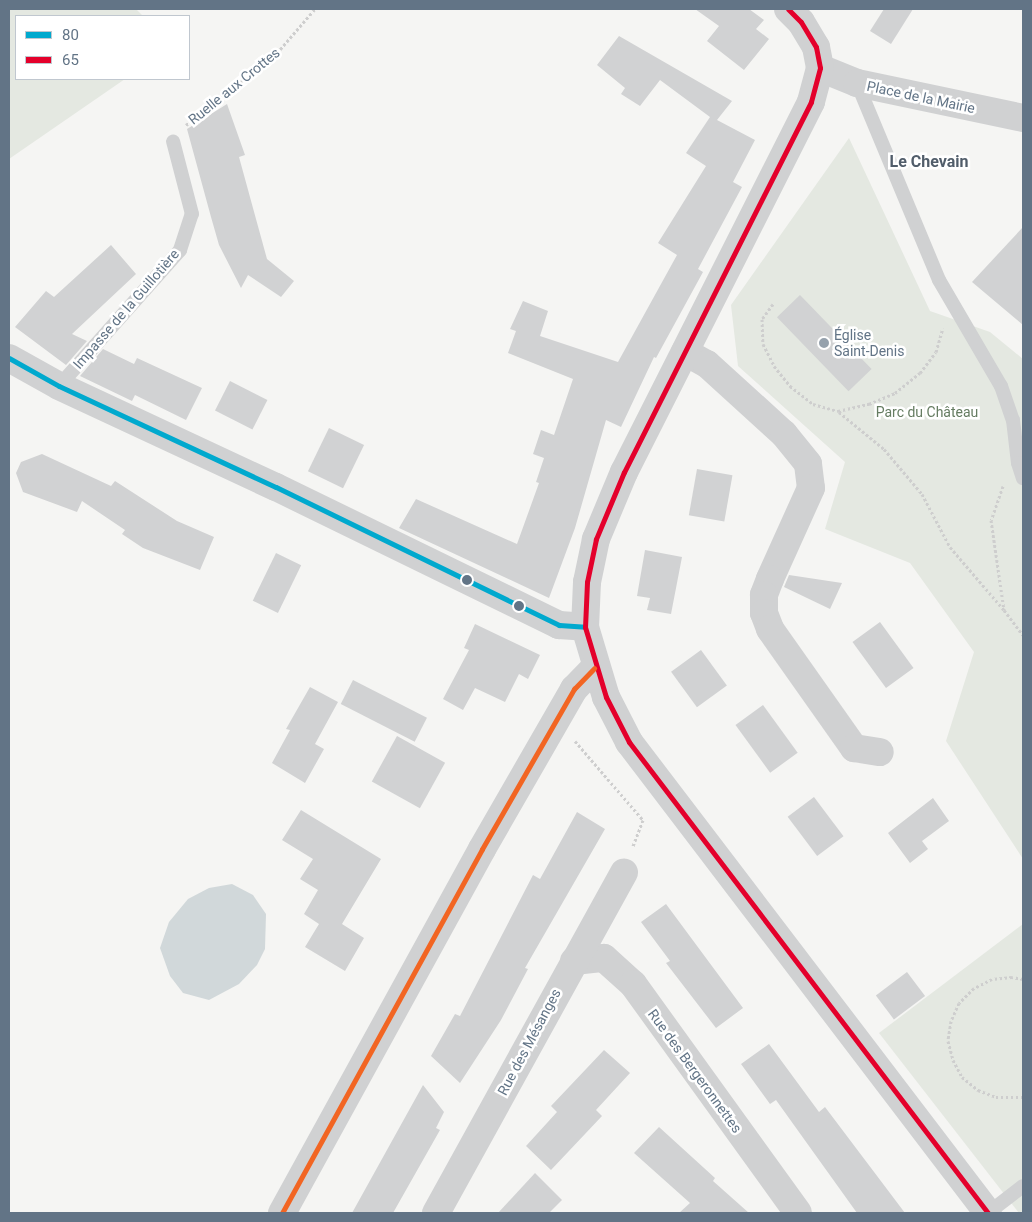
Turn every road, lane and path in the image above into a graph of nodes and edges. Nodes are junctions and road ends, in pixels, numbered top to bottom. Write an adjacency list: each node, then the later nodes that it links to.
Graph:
1 (315, 9): 6 (path, Ruelle aux Crottes)
2 (788, 9): 3 (street)
3 (820, 68): 4 (street, Place de la Mairie); 9 (street)
4 (857, 83): 5 (street, Place de la Mairie); 7 (lane)
5 (1023, 118)
6 (173, 141): 11 (lane, Impasse de la Guillotière)
7 (944, 290): 12 (path); 13 (lane)
8 (773, 304): 12 (path)
9 (685, 352): 16 (street); 20 (street)
10 (9, 358): 11 (street)
11 (59, 386): 16 (street)
12 (838, 411): 15 (path)
13 (1018, 463): 14 (lane); 15 (path)
14 (1023, 478)
15 (1004, 610): 17 (path)
16 (585, 627): 18 (street)
17 (1023, 636)
18 (594, 668): 19 (street); 29 (street)
19 (556, 719): 21 (path); 26 (street)
20 (880, 752)
21 (624, 872): 22 (street, Rue des Mésanges)
22 (574, 961): 27 (street, Rue des Mésanges); 28 (street, Rue des Bergeronnettes)
23 (1023, 979): 24 (path)
24 (1023, 1097)
25 (1023, 1186): 29 (lane)
26 (282, 1213)
27 (436, 1213)
28 (798, 1213)
29 (988, 1213)

